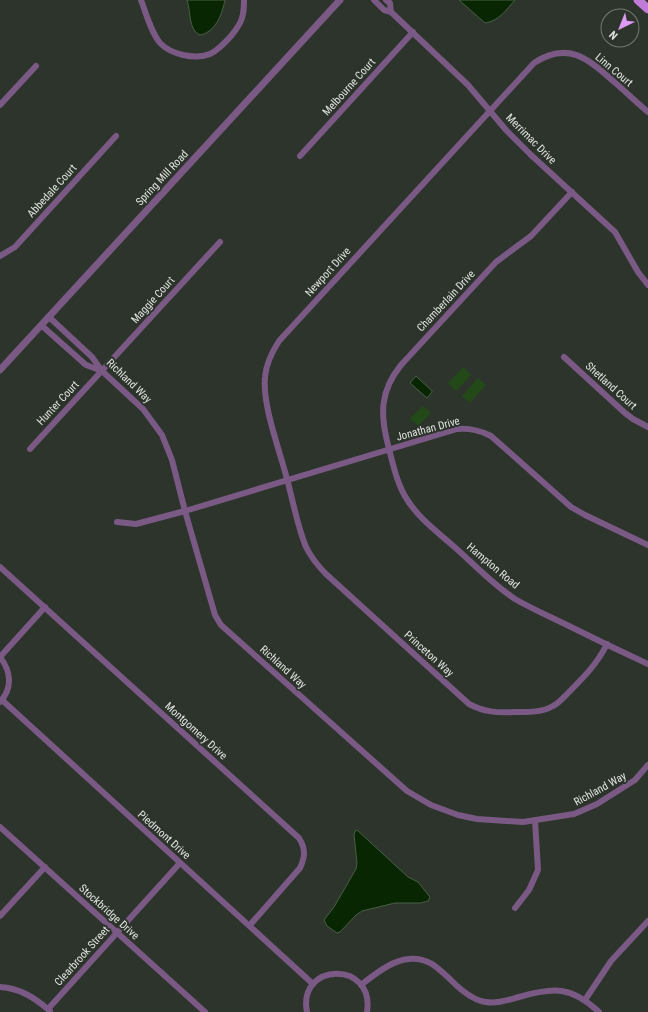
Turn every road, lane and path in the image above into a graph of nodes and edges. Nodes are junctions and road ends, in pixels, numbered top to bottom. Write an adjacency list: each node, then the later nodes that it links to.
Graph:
1 (141, 0): 2 (street)
2 (244, 0)
3 (340, 0): 20 (street, Spring Mill Road)
4 (374, 0): 8 (street, Merrimac Drive)
5 (386, 0): 8 (street, Merrimac Drive)
6 (638, 0): 7 (main road)
7 (648, 9)
8 (391, 12): 9 (street, Merrimac Drive)
9 (413, 32): 12 (street, Merrimac Drive); 15 (street, Melbourne Court)
10 (36, 66): 11 (street)
11 (0, 105)
12 (490, 110): 13 (street, Linn Court); 16 (street, Merrimac Drive); 28 (street, Newport Drive)
13 (648, 112)
14 (116, 136): 18 (street, Abbedale Court)
15 (300, 156)
16 (572, 192): 19 (street, Merrimac Drive); 27 (street, Chamberlain Drive)
17 (220, 242): 24 (street, Maggie Court)
18 (0, 256)
19 (648, 285)
20 (49, 317): 21 (street, Spring Mill Road); 24 (street, Richland Way)
21 (42, 325): 23 (street, Spring Mill Road); 24 (street)
22 (564, 357): 25 (street, Shetland Court)
23 (0, 370)
24 (102, 371): 26 (street, Hunter Court); 29 (street, Richland Way)
25 (648, 427)
26 (30, 448)
27 (389, 449): 28 (street, Jonathan Drive); 31 (street, Jonathan Drive); 34 (street, Hampton Road)
28 (288, 480): 29 (street, Jonathan Drive); 34 (street, Princeton Way)
29 (185, 511): 30 (street, Jonathan Drive); 39 (street, Richland Way)
30 (118, 522)
31 (648, 545)
32 (0, 567): 33 (street, Montgomery Drive)
33 (45, 607): 35 (street); 46 (street, Montgomery Drive)
34 (606, 644): 36 (street, Hampton Road)
35 (0, 657): 37 (street)
36 (648, 664)
37 (1, 701): 41 (street, Piedmont Drive)
38 (648, 765): 39 (street, Richland Way)
39 (535, 820): 43 (street)
40 (0, 827): 42 (street, Stockbridge Drive)
41 (180, 863): 46 (street, Piedmont Drive); 47 (street, Clearbrook Street)
42 (45, 867): 44 (street); 47 (street, Stockbridge Drive)
43 (516, 908)
44 (0, 916)
45 (648, 921): 51 (street)
46 (250, 925): 48 (street, Piedmont Drive)
47 (117, 932): 52 (street, Clearbrook Street); 53 (street, Stockbridge Drive)
48 (313, 984): 49 (street); 54 (street)
49 (361, 985): 51 (street); 55 (street)
50 (0, 987): 52 (street)
51 (585, 1000): 56 (street)
52 (50, 1011)
53 (205, 1012)
54 (307, 1012)
55 (367, 1012)
56 (599, 1012)

